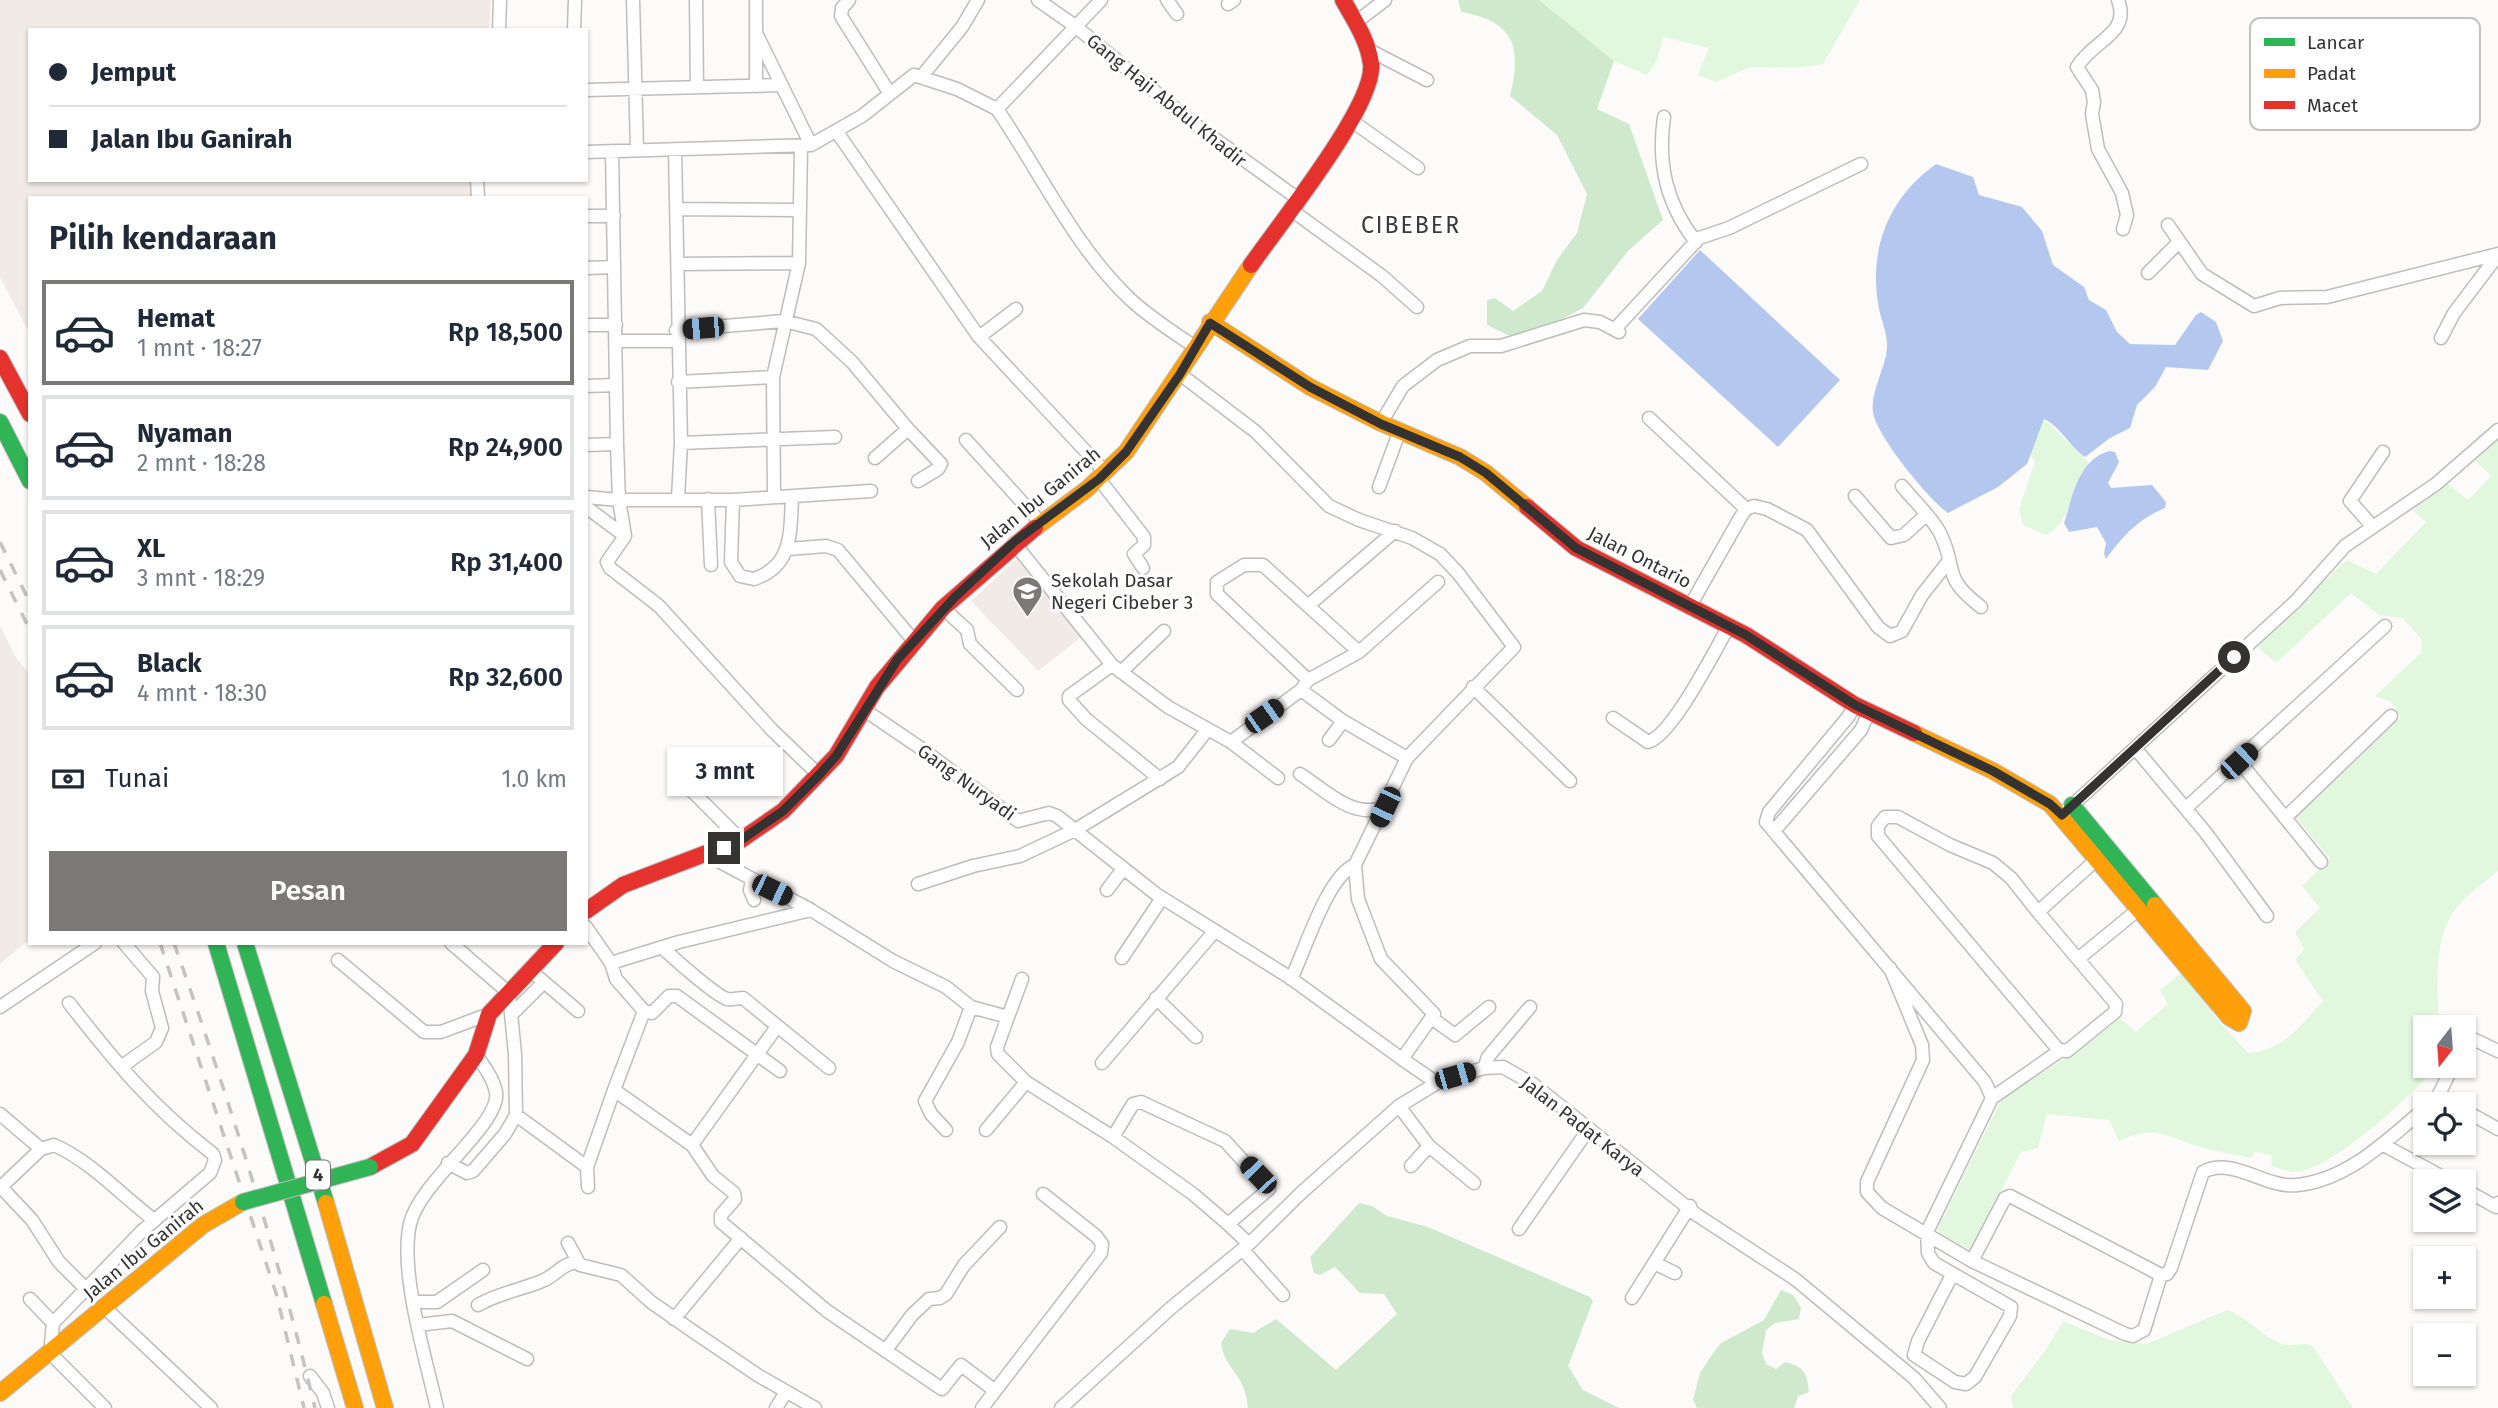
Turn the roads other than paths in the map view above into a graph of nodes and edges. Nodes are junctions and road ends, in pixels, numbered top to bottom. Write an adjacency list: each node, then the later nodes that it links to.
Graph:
1 (500, 0): 17 (street)
2 (575, 0): 18 (street)
3 (633, 0): 26 (street)
4 (696, 0): 25 (street)
5 (756, 0): 19 (street)
6 (849, 0): 28 (street)
7 (978, 0): 21 (street)
8 (1038, 0): 16 (street, Gang Haji Abdul Khadir)
9 (1101, 0): 16 (street)
10 (1167, 0): 14 (street)
11 (1343, 0): 15 (main road, Jalan Ibu Ganirah)
12 (1385, 0): 15 (street)
13 (2118, 0): 46 (street)
14 (1177, 14)
15 (1355, 23): 20 (main road, Jalan Ibu Ganirah)
16 (1075, 26): 29 (street); 40 (street, Gang Haji Abdul Khadir)
17 (499, 28)
18 (574, 28)
19 (757, 35): 23 (street); 24 (street)
20 (1368, 50): 22 (street); 31 (main road, Jalan Ibu Ganirah)
21 (922, 76): 28 (street); 29 (street)
22 (1427, 80)
23 (780, 85): 24 (street); 33 (street)
24 (756, 86): 25 (street)
25 (697, 88): 26 (street)
26 (635, 89): 27 (street); 34 (street)
27 (588, 90)
28 (890, 94): 32 (street)
29 (997, 109): 65 (street)
30 (1664, 117): 47 (street)
31 (1352, 121): 39 (street); 40 (main road, Jalan Ibu Ganirah)
32 (837, 132): 33 (street); 62 (street)
33 (806, 146): 35 (street); 42 (street)
34 (637, 149): 35 (street); 36 (street)
35 (674, 150): 41 (street)
36 (612, 151): 37 (street); 44 (street)
37 (588, 152)
38 (1861, 164): 47 (street)
39 (1418, 168)
40 (1293, 204): 55 (street, Gang Haji Abdul Khadir); 58 (main road, Jalan Ibu Ganirah)
41 (676, 209): 42 (street); 51 (street)
42 (800, 210): 50 (street)
43 (588, 216): 44 (street)
44 (614, 216): 52 (street)
45 (2168, 225): 48 (street)
46 (2123, 229)
47 (1696, 242): 75 (street)
48 (2179, 242): 49 (street); 54 (street)
49 (2498, 255): 63 (street)
50 (799, 263): 51 (street); 57 (street)
51 (678, 264): 61 (street)
52 (614, 267): 53 (street); 60 (street)
53 (588, 268)
54 (2148, 273)
55 (1418, 307)
56 (1016, 309): 62 (street)
57 (784, 321): 61 (street); 68 (street); 76 (street)
58 (1210, 323): 65 (main road, Jalan Ibu Ganirah); 75 (main road, Jalan Ontario)
59 (588, 325): 60 (street)
60 (616, 325): 64 (street)
61 (676, 335): 64 (street); 69 (street)
62 (979, 337): 87 (street)
63 (2441, 338)
64 (616, 341): 70 (street)
65 (1195, 347): 67 (main road, Jalan Ibu Ganirah)
66 (0, 358): 72 (main road)
67 (1180, 374): 87 (main road, Jalan Ibu Ganirah); 106 (street)
68 (773, 377): 69 (street); 80 (street)
69 (678, 382): 82 (street)
70 (616, 385): 71 (street); 84 (street)
71 (588, 386)
72 (28, 410)
73 (1649, 418): 102 (street)
74 (0, 422): 88 (main road)
75 (1381, 424): 77 (main road, Jalan Ontario)
76 (908, 429): 86 (street); 89 (street)
77 (1400, 430): 91 (street); 115 (main road, Jalan Ontario)
78 (2498, 430): 105 (street)
79 (835, 437): 80 (street)
80 (774, 440): 82 (street); 95 (street)
81 (966, 440): 104 (street)
82 (681, 443): 96 (street)
83 (588, 444): 84 (street)
84 (617, 444): 99 (street)
85 (2384, 452): 105 (street)
86 (874, 458)
87 (1102, 476): 104 (main road, Jalan Ibu Ganirah); 112 (street)
88 (28, 477)
89 (918, 481)
90 (1902, 486): 103 (street)
91 (1379, 487)
92 (871, 491): 97 (street)
93 (1855, 496): 103 (street)
94 (588, 497): 99 (street)
95 (774, 497): 97 (street); 100 (street)
96 (678, 498): 98 (street); 99 (street)
97 (792, 498): 109 (street)
98 (708, 499): 100 (street); 111 (street)
99 (619, 500): 107 (street)
100 (733, 500): 109 (street)
101 (588, 508): 107 (street)
102 (1746, 509): 110 (street); 115 (street)
103 (1926, 515): 110 (street)
104 (1040, 522): 108 (main road, Jalan Ibu Ganirah)
105 (2373, 527): 135 (street)
106 (1395, 531): 114 (street); 125 (street)
107 (625, 536): 139 (street)
108 (1014, 542): 117 (main road, Jalan Ibu Ganirah); 123 (street)
109 (788, 549): 121 (street)
110 (1948, 562): 116 (street)
111 (711, 565)
112 (1143, 568)
113 (1438, 582): 122 (street)
114 (1310, 604): 122 (street); 124 (street)
115 (1690, 606): 119 (main road, Jalan Ontario)
116 (1981, 607)
117 (943, 608): 121 (main road, Jalan Ibu Ganirah); 126 (street)
118 (2385, 625): 137 (street)
119 (1729, 626): 127 (main road, Jalan Ontario); 130 (street)
120 (1164, 631): 123 (street)
121 (914, 640): 128 (main road, Jalan Ibu Ganirah)
122 (1360, 652): 124 (street)
123 (1117, 669): 132 (street); 142 (street)
124 (1305, 685): 131 (street); 134 (street)
125 (1473, 687): 136 (street); 143 (street)
126 (1017, 690)
127 (1862, 708): 146 (main road, Jalan Ontario); 149 (street); 149 (street)
128 (863, 709): 139 (main road, Jalan Ibu Ganirah); 148 (street, Gang Nuryadi)
129 (2391, 716): 147 (street)
130 (1612, 718)
131 (1343, 721): 133 (street); 136 (street)
132 (1208, 729): 134 (street); 142 (street)
133 (1329, 740)
134 (1231, 742): 141 (street)
135 (2135, 748): 145 (street); 146 (street)
136 (1407, 758): 144 (street)
137 (2239, 761): 145 (street); 147 (street)
138 (1300, 774): 144 (street)
139 (819, 775): 150 (main road, Jalan Ibu Ganirah)
140 (678, 778): 150 (street)
141 (1278, 778)
142 (1160, 779): 148 (street)
143 (1570, 781)
144 (1385, 807): 154 (street)
145 (2186, 808): 165 (street)
146 (2067, 810): 152 (main road); 161 (main road)
147 (2286, 818): 153 (street)
148 (1075, 830): 155 (street, Gang Nuryadi); 157 (street)
149 (1774, 831): 179 (street)
150 (741, 840): 151 (main road, Jalan Ibu Ganirah)
151 (707, 855): 156 (street); 162 (main road, Jalan Ibu Ganirah)
152 (2096, 860): 161 (main road); 164 (street)
153 (2321, 862)
154 (1355, 865): 182 (street); 195 (street)
155 (1123, 869): 158 (street); 159 (street, Gang Nuryadi)
156 (752, 881): 160 (street); 163 (street)
157 (918, 884)
158 (1107, 890)
159 (1163, 898): 167 (street, Gang Nuryadi); 175 (street)
160 (754, 900)
161 (2146, 903): 161 (main road); 176 (street)
162 (588, 910)
163 (811, 910): 174 (street); 187 (street)
164 (2038, 912): 176 (street); 199 (street)
165 (2267, 916)
166 (588, 930): 178 (street)
167 (1213, 933): 182 (street, Gang Nuryadi); 184 (street)
168 (92, 945): 186 (street)
169 (126, 945): 205 (street)
170 (217, 945): 275 (main road, 4)
171 (246, 945): 276 (main road, 4)
172 (453, 945): 183 (street)
173 (555, 945): 180 (main road, Jalan Ibu Ganirah)
174 (662, 947): 178 (street); 196 (street)
175 (1122, 958)
176 (2078, 959): 199 (street)
177 (338, 960): 192 (street)
178 (611, 963): 191 (street)
179 (1890, 968): 212 (street); 244 (street)
180 (538, 976): 183 (main road, Jalan Ibu Ganirah); 190 (street); 193 (street)
181 (1021, 979): 194 (street)
182 (1291, 979): 203 (street, Gang Nuryadi)
183 (509, 993): 192 (main road, Jalan Ibu Ganirah); 193 (street)
184 (1156, 998): 197 (street); 204 (street)
185 (69, 1003): 205 (street)
186 (0, 1007)
187 (971, 1007): 194 (street); 219 (street)
188 (1489, 1007): 195 (street)
189 (1530, 1007): 207 (street)
190 (579, 1011)
191 (644, 1011): 201 (street); 211 (street)
192 (489, 1014): 202 (main road, Jalan Ibu Ganirah)
193 (511, 1014): 215 (street)
194 (1008, 1017): 209 (street)
195 (1433, 1019): 203 (street)
196 (776, 1028): 201 (street); 206 (street)
197 (1196, 1037)
198 (2476, 1039): 200 (street)
199 (2061, 1049): 212 (street)
200 (2498, 1051)
201 (756, 1054): 208 (street); 224 (street)
202 (476, 1055): 227 (street); 261 (main road, Jalan Ibu Ganirah, bridge)
203 (1402, 1059): 210 (street, Gang Nuryadi)
204 (1102, 1063)
205 (121, 1067): 240 (street)
206 (829, 1068)
207 (1484, 1068): 210 (street, Jalan Padat Karya); 221 (street, Jalan Padat Karya)
208 (780, 1071)
209 (1026, 1082): 220 (street); 222 (street)
210 (1437, 1083): 213 (street, Jalan Padat Karya)
211 (614, 1090): 224 (street); 229 (street)
212 (1992, 1098): 244 (street)
213 (1399, 1106): 225 (street); 238 (street, Jalan Padat Karya)
214 (0, 1114): 226 (street)
215 (516, 1115): 227 (street); 229 (street)
216 (2476, 1117): 218 (street)
217 (2413, 1118): 223 (street)
218 (2498, 1129)
219 (946, 1130)
220 (986, 1130)
221 (1588, 1130): 239 (street, Jalan Padat Karya); 243 (street)
222 (1113, 1137): 234 (street); 241 (street)
223 (2382, 1144): 230 (street); 254 (street)
224 (692, 1145): 245 (street)
225 (1429, 1146): 228 (street); 231 (street)
226 (41, 1149): 232 (street); 240 (street)
227 (448, 1163): 259 (street)
228 (1411, 1166)
229 (586, 1167): 233 (street)
230 (2428, 1169)
231 (1474, 1183)
232 (1, 1187): 255 (street)
233 (588, 1187)
234 (1269, 1189): 238 (street); 241 (street)
235 (1043, 1194): 269 (street)
236 (2476, 1196): 237 (street)
237 (2498, 1203)
238 (1287, 1206): 247 (street, Jalan Padat Karya)
239 (1690, 1206): 250 (street); 282 (street, Jalan Padat Karya)
240 (154, 1220): 255 (street)
241 (1228, 1224): 247 (street)
242 (1000, 1227): 265 (street)
243 (1519, 1229)
244 (1927, 1232): 248 (street); 253 (street)
245 (741, 1238): 262 (street); 265 (street)
246 (568, 1243): 249 (street)
247 (1246, 1247): 256 (street); 281 (street, Jalan Padat Karya)
248 (1972, 1261): 254 (street); 254 (street)
249 (577, 1262): 260 (street); 262 (street)
250 (1654, 1263): 252 (street); 257 (street)
251 (483, 1270): 259 (street)
252 (1675, 1273)
253 (1952, 1275): 253 (street)
254 (2161, 1275)
255 (87, 1290): 263 (street)
256 (1283, 1296)
257 (1632, 1298)
258 (30, 1299): 263 (street)
259 (414, 1302): 264 (street)
260 (478, 1306)
261 (103, 1307): 266 (main road, Jalan Ibu Ganirah); 273 (street)
262 (674, 1319): 270 (street)
263 (53, 1323): 266 (street)
264 (418, 1325): 267 (street); 277 (street)
265 (886, 1350): 269 (street)
266 (50, 1353): 271 (main road, Jalan Ibu Ganirah); 272 (street)
267 (527, 1359)
268 (310, 1376): 274 (street)
269 (994, 1390): 280 (street)
270 (786, 1392): 278 (street); 279 (street)
271 (0, 1394)
272 (105, 1408)
273 (211, 1408)
274 (328, 1408)
275 (355, 1408)
276 (385, 1408)
277 (437, 1408)
278 (776, 1408)
279 (815, 1408)
280 (982, 1408)
281 (1061, 1408)
282 (1940, 1408)

